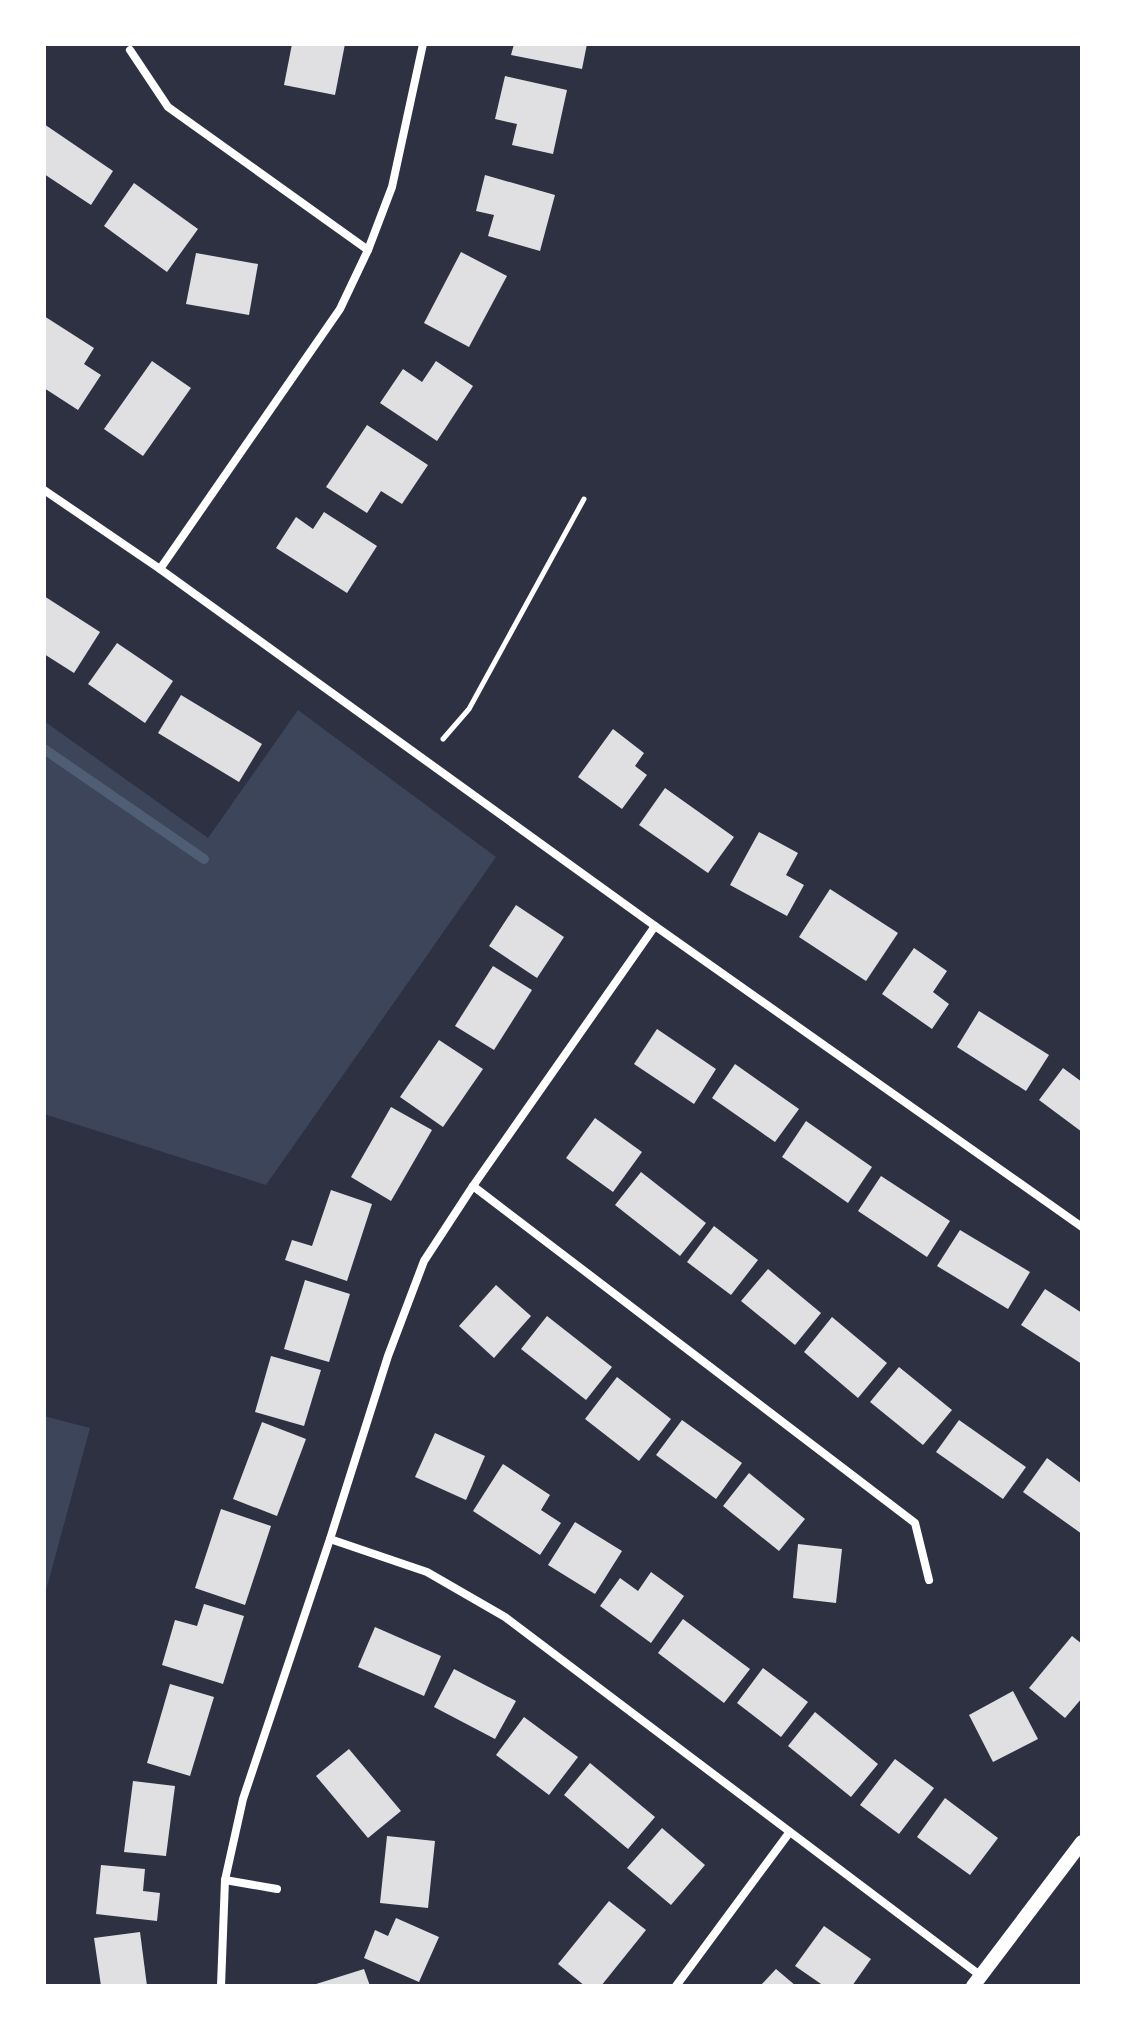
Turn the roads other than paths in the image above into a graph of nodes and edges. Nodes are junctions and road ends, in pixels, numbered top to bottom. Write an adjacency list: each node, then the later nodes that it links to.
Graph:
1 (423, 44): 3 (street)
2 (130, 50): 3 (street)
3 (368, 250): 5 (street)
4 (44, 490): 5 (street)
5 (160, 569): 6 (street)
6 (655, 926): 7 (street); 8 (street)
7 (473, 1186): 9 (street); 10 (street)
8 (1082, 1227)
9 (330, 1539): 11 (street); 13 (street)
10 (929, 1580)
11 (789, 1833): 15 (street); 17 (street)
12 (1082, 1842): 15 (street)
13 (225, 1880): 14 (street); 16 (street)
14 (277, 1889)
15 (977, 1981)
16 (221, 1986)
17 (676, 1986)

